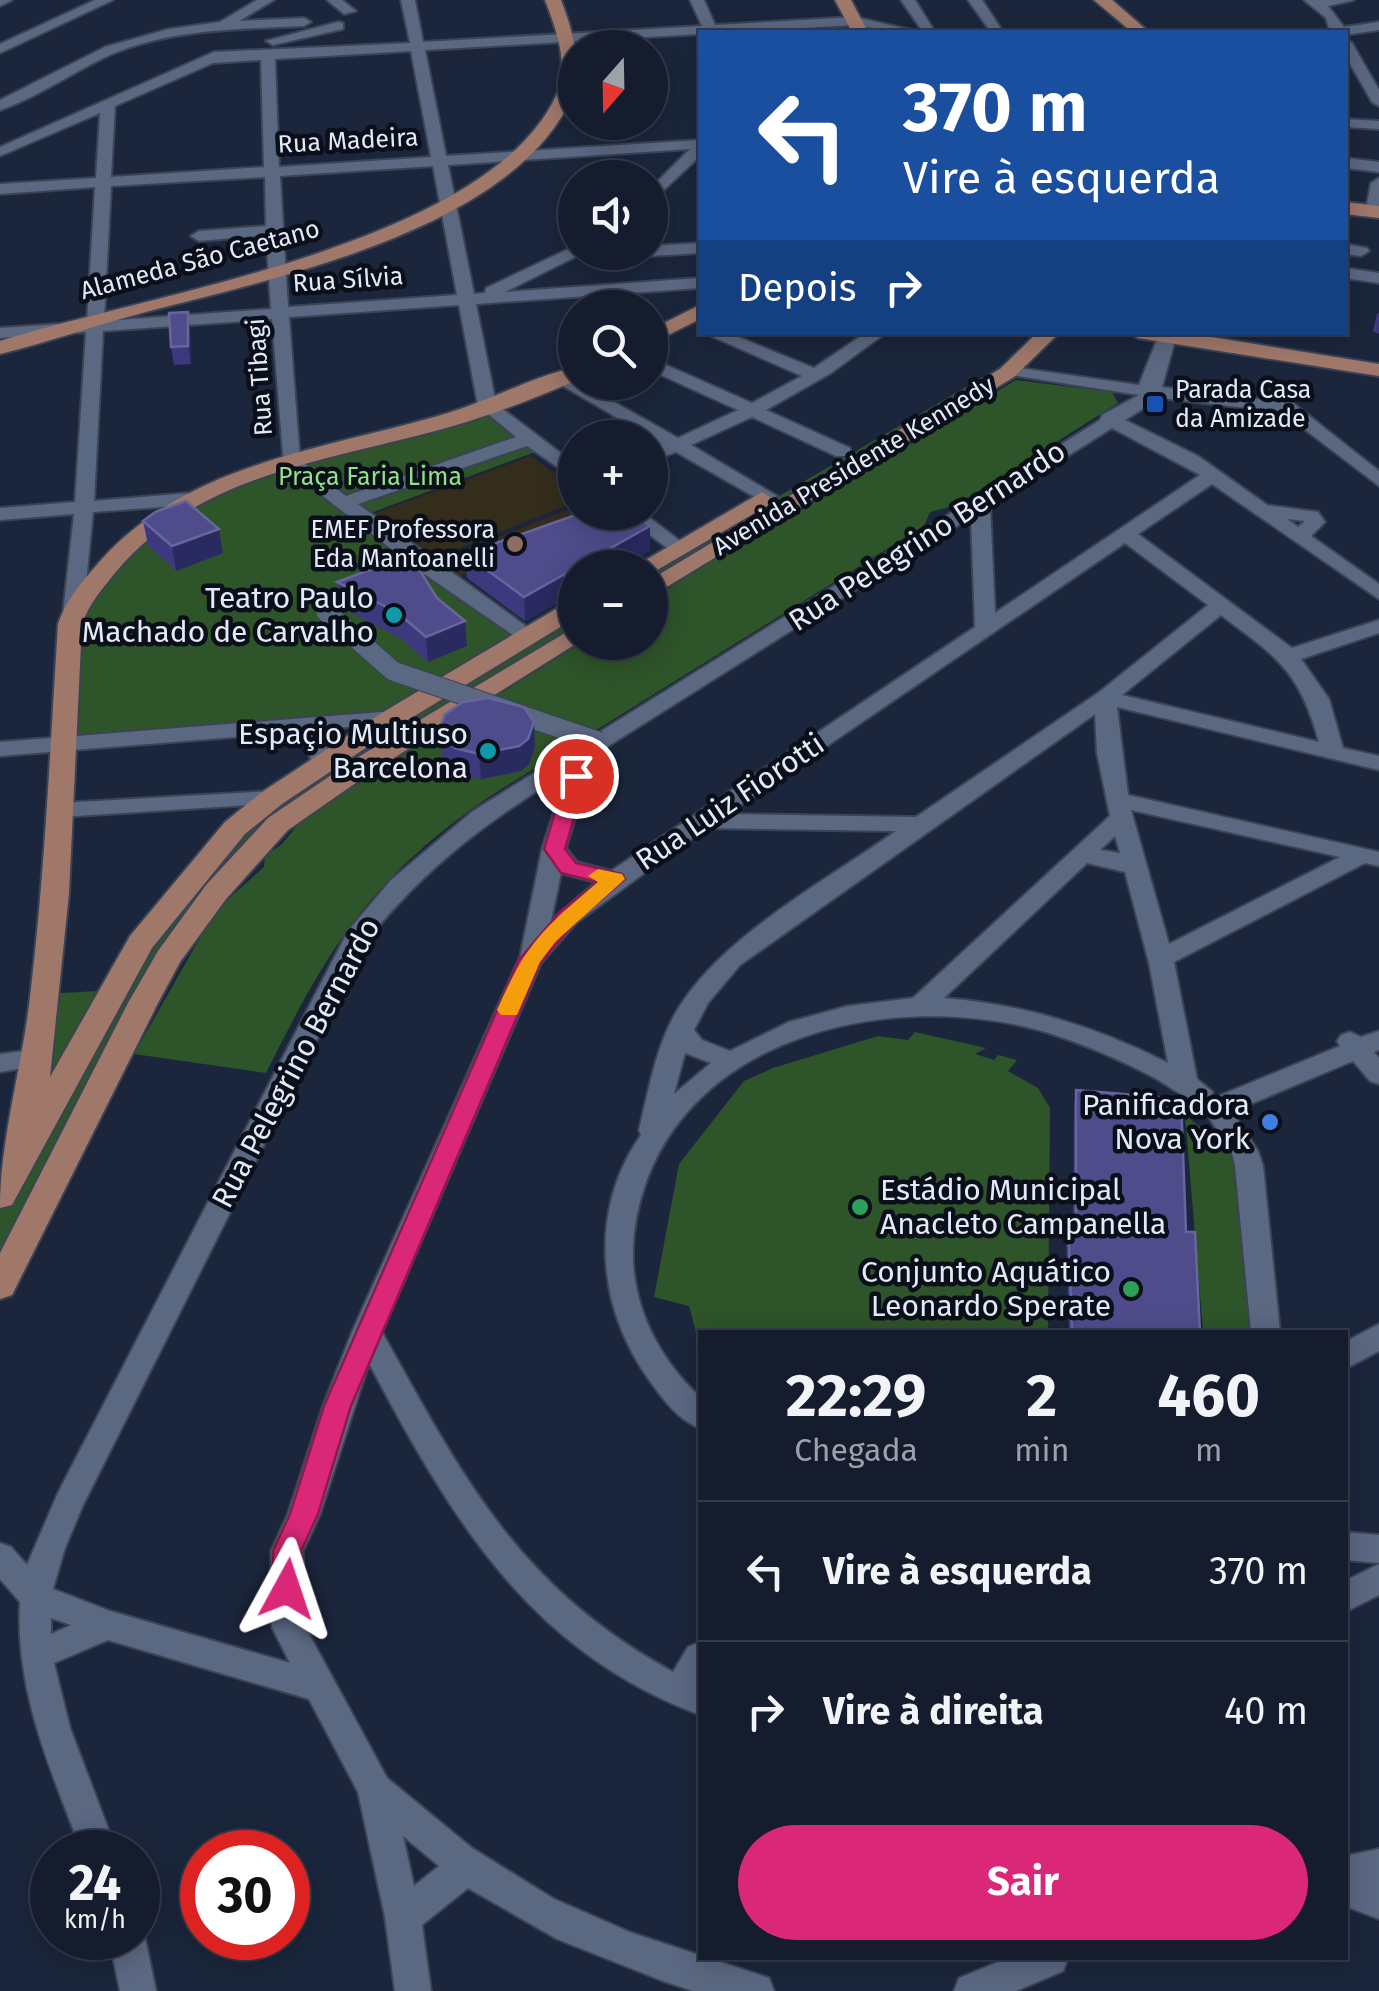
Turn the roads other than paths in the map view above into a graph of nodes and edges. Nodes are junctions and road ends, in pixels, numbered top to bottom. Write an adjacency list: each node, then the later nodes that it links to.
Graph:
1 (106, 0): 31 (street)
2 (267, 0): 15 (street)
3 (334, 0): 14 (street)
4 (408, 0): 30 (street)
5 (553, 0): 18 (main road, Alameda São Caetano)
6 (697, 0): 19 (street)
7 (843, 0): 17 (main road)
8 (908, 0): 21 (street)
9 (975, 0): 22 (street)
10 (1078, 0): 23 (main road)
11 (1102, 0): 24 (main road)
12 (1346, 0): 13 (street)
13 (1314, 2): 25 (street)
14 (331, 23): 15 (street); 33 (street)
15 (218, 26): 38 (street)
16 (1379, 26): 27 (street)
17 (857, 27): 19 (street); 20 (street)
18 (564, 30)
19 (711, 30)
20 (890, 30)
21 (928, 30)
22 (996, 30)
23 (1114, 30)
24 (1139, 30)
25 (1337, 30)
26 (698, 31): 28 (street)
27 (1348, 31)
28 (668, 32)
29 (558, 38): 30 (street)
30 (419, 46): 32 (street); 46 (street)
31 (0, 49)
32 (268, 56): 33 (street); 49 (street, Rua Tibagi)
33 (207, 59): 36 (street)
34 (1379, 64): 35 (street)
35 (1352, 68): 37 (street)
36 (108, 102): 44 (street); 51 (street)
37 (1379, 102)
38 (0, 106)
39 (558, 106): 45 (main road, Alameda São Caetano)
40 (1348, 123): 41 (street)
41 (1379, 125)
42 (698, 146): 45 (street, Rua Madeira)
43 (698, 148): 50 (street)
44 (0, 152)
45 (519, 156): 46 (street, Rua Madeira); 54 (main road, Alameda São Caetano)
46 (438, 160): 49 (street, Rua Madeira); 54 (street)
47 (1348, 163): 48 (street)
48 (1379, 167)
49 (274, 170): 51 (street, Rua Madeira); 57 (street, Rua Tibagi)
50 (668, 179)
51 (106, 182): 53 (street, Rua Madeira); 69 (street)
52 (1379, 183): 56 (street)
53 (0, 189)
54 (447, 207): 62 (main road, Alameda São Caetano); 66 (street)
55 (1348, 208): 56 (main road)
56 (1375, 212)
57 (274, 230): 58 (street); 62 (street, Rua Tibagi)
58 (200, 236)
59 (698, 248): 60 (street)
60 (668, 251)
61 (558, 259): 66 (street)
62 (279, 272): 67 (street, Rua Tibagi); 69 (main road, Alameda São Caetano)
63 (1348, 273): 64 (street)
64 (1379, 278)
65 (698, 283): 66 (street, Rua Sílvia)
66 (473, 298): 67 (street, Rua Sílvia); 87 (street)
67 (281, 313): 69 (street, Rua Sílvia); 97 (street, Rua Tibagi)
68 (694, 320): 71 (main road)
69 (94, 322): 70 (main road, Alameda São Caetano); 104 (street)
70 (45, 330): 72 (street); 79 (main road, Alameda São Caetano)
71 (668, 331)
72 (0, 333)
73 (717, 335): 83 (street)
74 (875, 335): 83 (street)
75 (1020, 335): 80 (main road, Avenida Presidente Kennedy)
76 (1045, 335): 80 (main road, Avenida Presidente Kennedy)
77 (1155, 335): 78 (main road)
78 (1167, 337): 81 (main road); 85 (street)
79 (0, 348)
80 (1007, 360): 85 (street); 94 (main road, Avenida Presidente Kennedy); 112 (main road, Avenida Presidente Kennedy)
81 (1379, 370)
82 (668, 371): 88 (street)
83 (816, 375): 88 (street)
84 (558, 379): 87 (main road)
85 (1149, 391): 89 (street, Rua Pelegrino Bernardo); 92 (street)
86 (605, 400): 91 (street)
87 (487, 406): 90 (street); 97 (main road)
88 (752, 410): 91 (street); 94 (street)
89 (1108, 418): 98 (street); 103 (street, Rua Pelegrino Bernardo)
90 (529, 439): 96 (street); 102 (street)
91 (677, 445): 93 (street); 100 (street)
92 (1343, 448): 95 (street); 99 (street)
93 (668, 449)
94 (843, 452): 100 (main road, Avenida Presidente Kennedy)
95 (1379, 454)
96 (558, 461)
97 (291, 462): 101 (main road); 102 (street, Rua Tibagi)
98 (1213, 476): 108 (street, Rua Luiz Fiorotti); 114 (street)
99 (1379, 480)
100 (767, 496): 110 (main road, Avenida Presidente Kennedy)
101 (189, 500): 104 (street); 118 (main road)
102 (343, 504): 122 (street, Rua Tibagi)
103 (980, 504): 107 (street, Rua Pelegrino Bernardo); 109 (street)
104 (84, 507): 105 (street); 118 (street)
105 (0, 514)
106 (654, 530): 110 (street)
107 (938, 530): 109 (street); 131 (street, Rua Pelegrino Bernardo)
108 (1124, 533): 115 (street, Rua Luiz Fiorotti); 116 (street)
109 (979, 536): 113 (street)
110 (678, 548): 111 (main road, Avenida Presidente Kennedy)
111 (668, 554)
112 (668, 578)
113 (982, 584): 115 (street); 121 (street)
114 (1379, 593)
115 (1030, 595): 121 (street, Rua Luiz Fiorotti)
116 (1220, 604): 124 (street); 125 (street)
117 (326, 612): 131 (street, bridge)
118 (73, 614): 130 (main road)
119 (558, 618): 122 (main road)
120 (1379, 626): 124 (street)
121 (984, 629): 141 (street, Rua Luiz Fiorotti)
122 (527, 636): 128 (main road)
123 (558, 643): 128 (main road)
124 (1289, 656): 133 (street)
125 (1106, 698): 127 (street); 129 (street); 133 (street)
126 (303, 725): 128 (street); 130 (street); 135 (street)
127 (1060, 726): 129 (street); 143 (street)
128 (402, 727): 135 (main road)
129 (1108, 740): 139 (street)
130 (64, 742): 132 (street); 140 (main road)
131 (592, 747): 136 (street, Rua Pelegrino Bernardo); 138 (street)
132 (0, 749)
133 (1333, 752): 134 (street)
134 (1379, 763)
135 (335, 770): 137 (main road); 166 (main road)
136 (529, 785): 138 (street); 177 (street, Rua Pelegrino Bernardo)
137 (272, 798): 140 (street); 164 (main road)
138 (568, 799): 144 (street)
139 (1122, 808): 146 (street); 147 (street); 148 (street)
140 (61, 810): 158 (main road)
141 (701, 822): 142 (street); 149 (street, Rua Luiz Fiorotti)
142 (856, 824): 143 (street); 145 (street)
143 (919, 824): 145 (street)
144 (554, 849): 149 (street); 151 (street)
145 (881, 852): 156 (street)
146 (1082, 855): 148 (street); 152 (street)
147 (1371, 857): 150 (street)
148 (1137, 868): 150 (street)
149 (615, 879): 151 (street, Rua Luiz Fiorotti)
150 (1161, 958): 162 (street)
151 (530, 960): 168 (street, Rua Luiz Fiorotti)
152 (952, 978): 153 (street); 154 (street)
153 (920, 1006): 154 (street); 159 (street)
154 (966, 1010): 162 (street)
155 (1379, 1028): 157 (street)
156 (680, 1030): 159 (street); 163 (street)
157 (1362, 1044): 161 (street); 162 (street)
158 (39, 1058): 160 (street); 164 (main road)
159 (730, 1061): 163 (street)
160 (0, 1063)
161 (1379, 1076)
162 (1211, 1097): 167 (street)
163 (651, 1134): 171 (street)
164 (20, 1160): 165 (main road)
165 (0, 1196)
166 (0, 1286)
167 (1265, 1330)
168 (367, 1332): 181 (street, Rua Luiz Fiorotti); 182 (street)
169 (1379, 1336): 170 (street)
170 (1348, 1355)
171 (698, 1414)
172 (1348, 1546): 173 (street)
173 (1379, 1549)
174 (0, 1557): 177 (street)
175 (1379, 1578): 176 (street)
176 (1348, 1596)
177 (36, 1597): 178 (street); 179 (street, Rua Pelegrino Bernardo)
178 (106, 1625): 179 (street); 181 (street)
179 (37, 1654): 184 (street, Rua Pelegrino Bernardo)
180 (698, 1665): 182 (street)
181 (316, 1686): 183 (street, Rua Luiz Fiorotti)
182 (690, 1696)
183 (375, 1789): 185 (street); 190 (street, Rua Luiz Fiorotti)
184 (91, 1830)
185 (468, 1866): 190 (street); 193 (street)
186 (1379, 1866): 187 (street)
187 (1348, 1872)
188 (1348, 1890): 189 (street)
189 (1379, 1901)
190 (403, 1918): 195 (street, Rua Luiz Fiorotti)
191 (132, 1960): 194 (street)
192 (1045, 1960): 197 (street)
193 (717, 1985): 196 (street)
194 (138, 1991)
195 (413, 1991)
196 (756, 1991)
197 (972, 1991)

